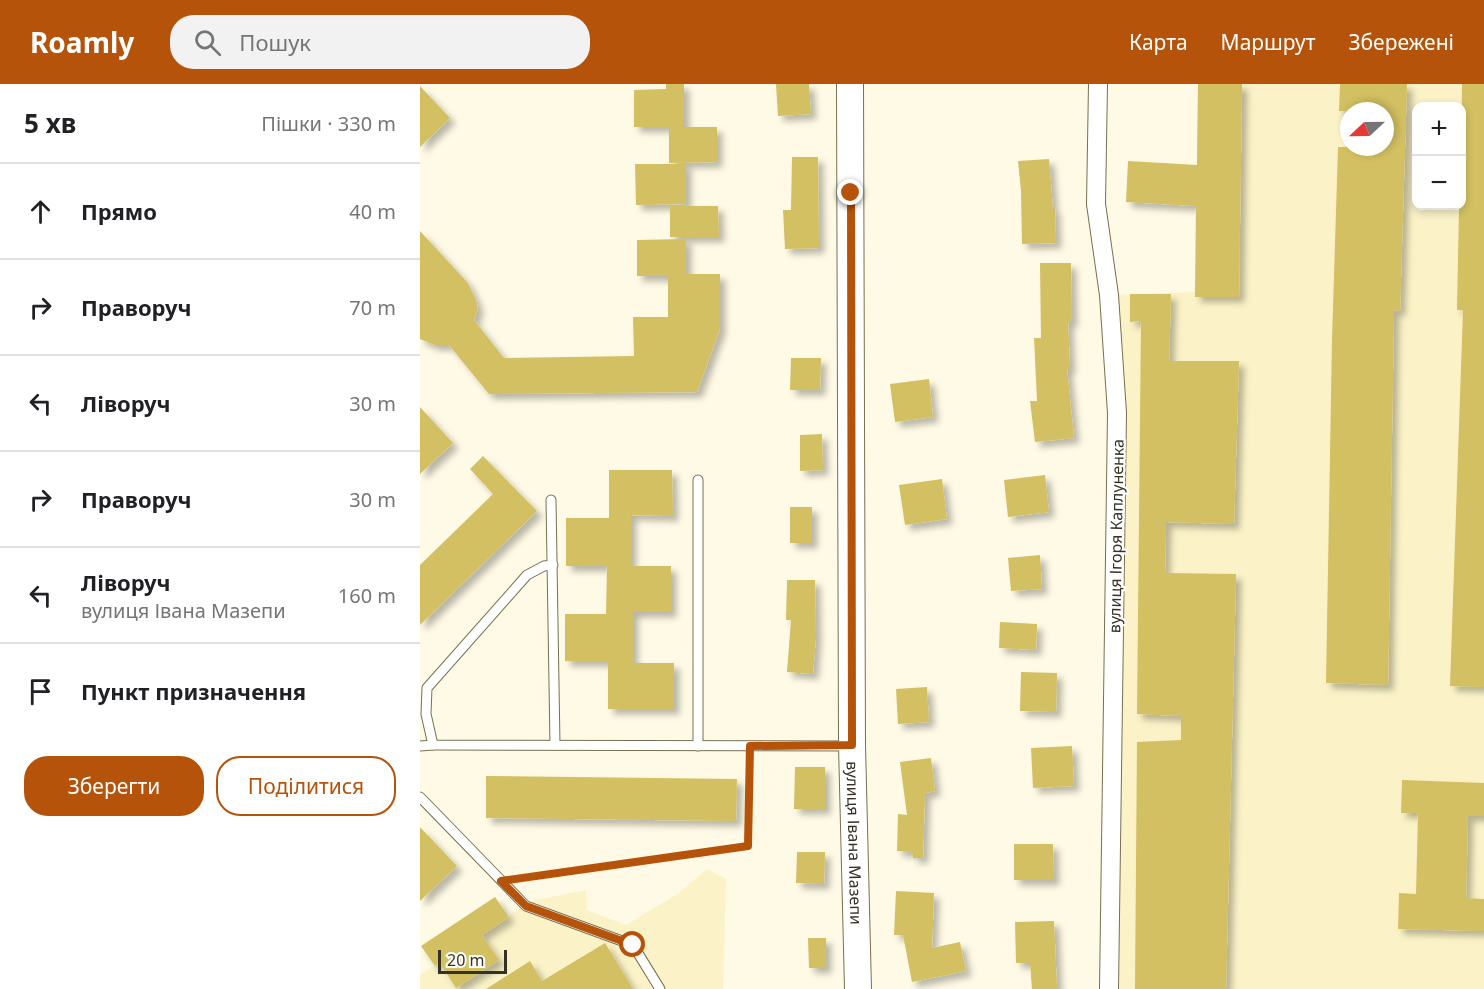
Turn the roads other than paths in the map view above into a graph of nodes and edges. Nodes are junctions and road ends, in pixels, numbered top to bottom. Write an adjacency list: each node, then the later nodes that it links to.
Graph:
1 (850, 84): 8 (street, вулиця Івана Мазепи)
2 (1098, 84): 14 (street, вулиця Ігоря Каплуненка)
3 (698, 480): 10 (lane)
4 (550, 500): 5 (lane)
5 (553, 565): 6 (lane); 7 (lane)
6 (433, 745): 7 (lane); 9 (lane)
7 (555, 745): 10 (lane)
8 (852, 745): 10 (lane); 13 (street, вулиця Івана Мазепи)
9 (420, 746)
10 (698, 746)
11 (420, 797): 12 (lane)
12 (660, 989)
13 (858, 989)
14 (1109, 989)

